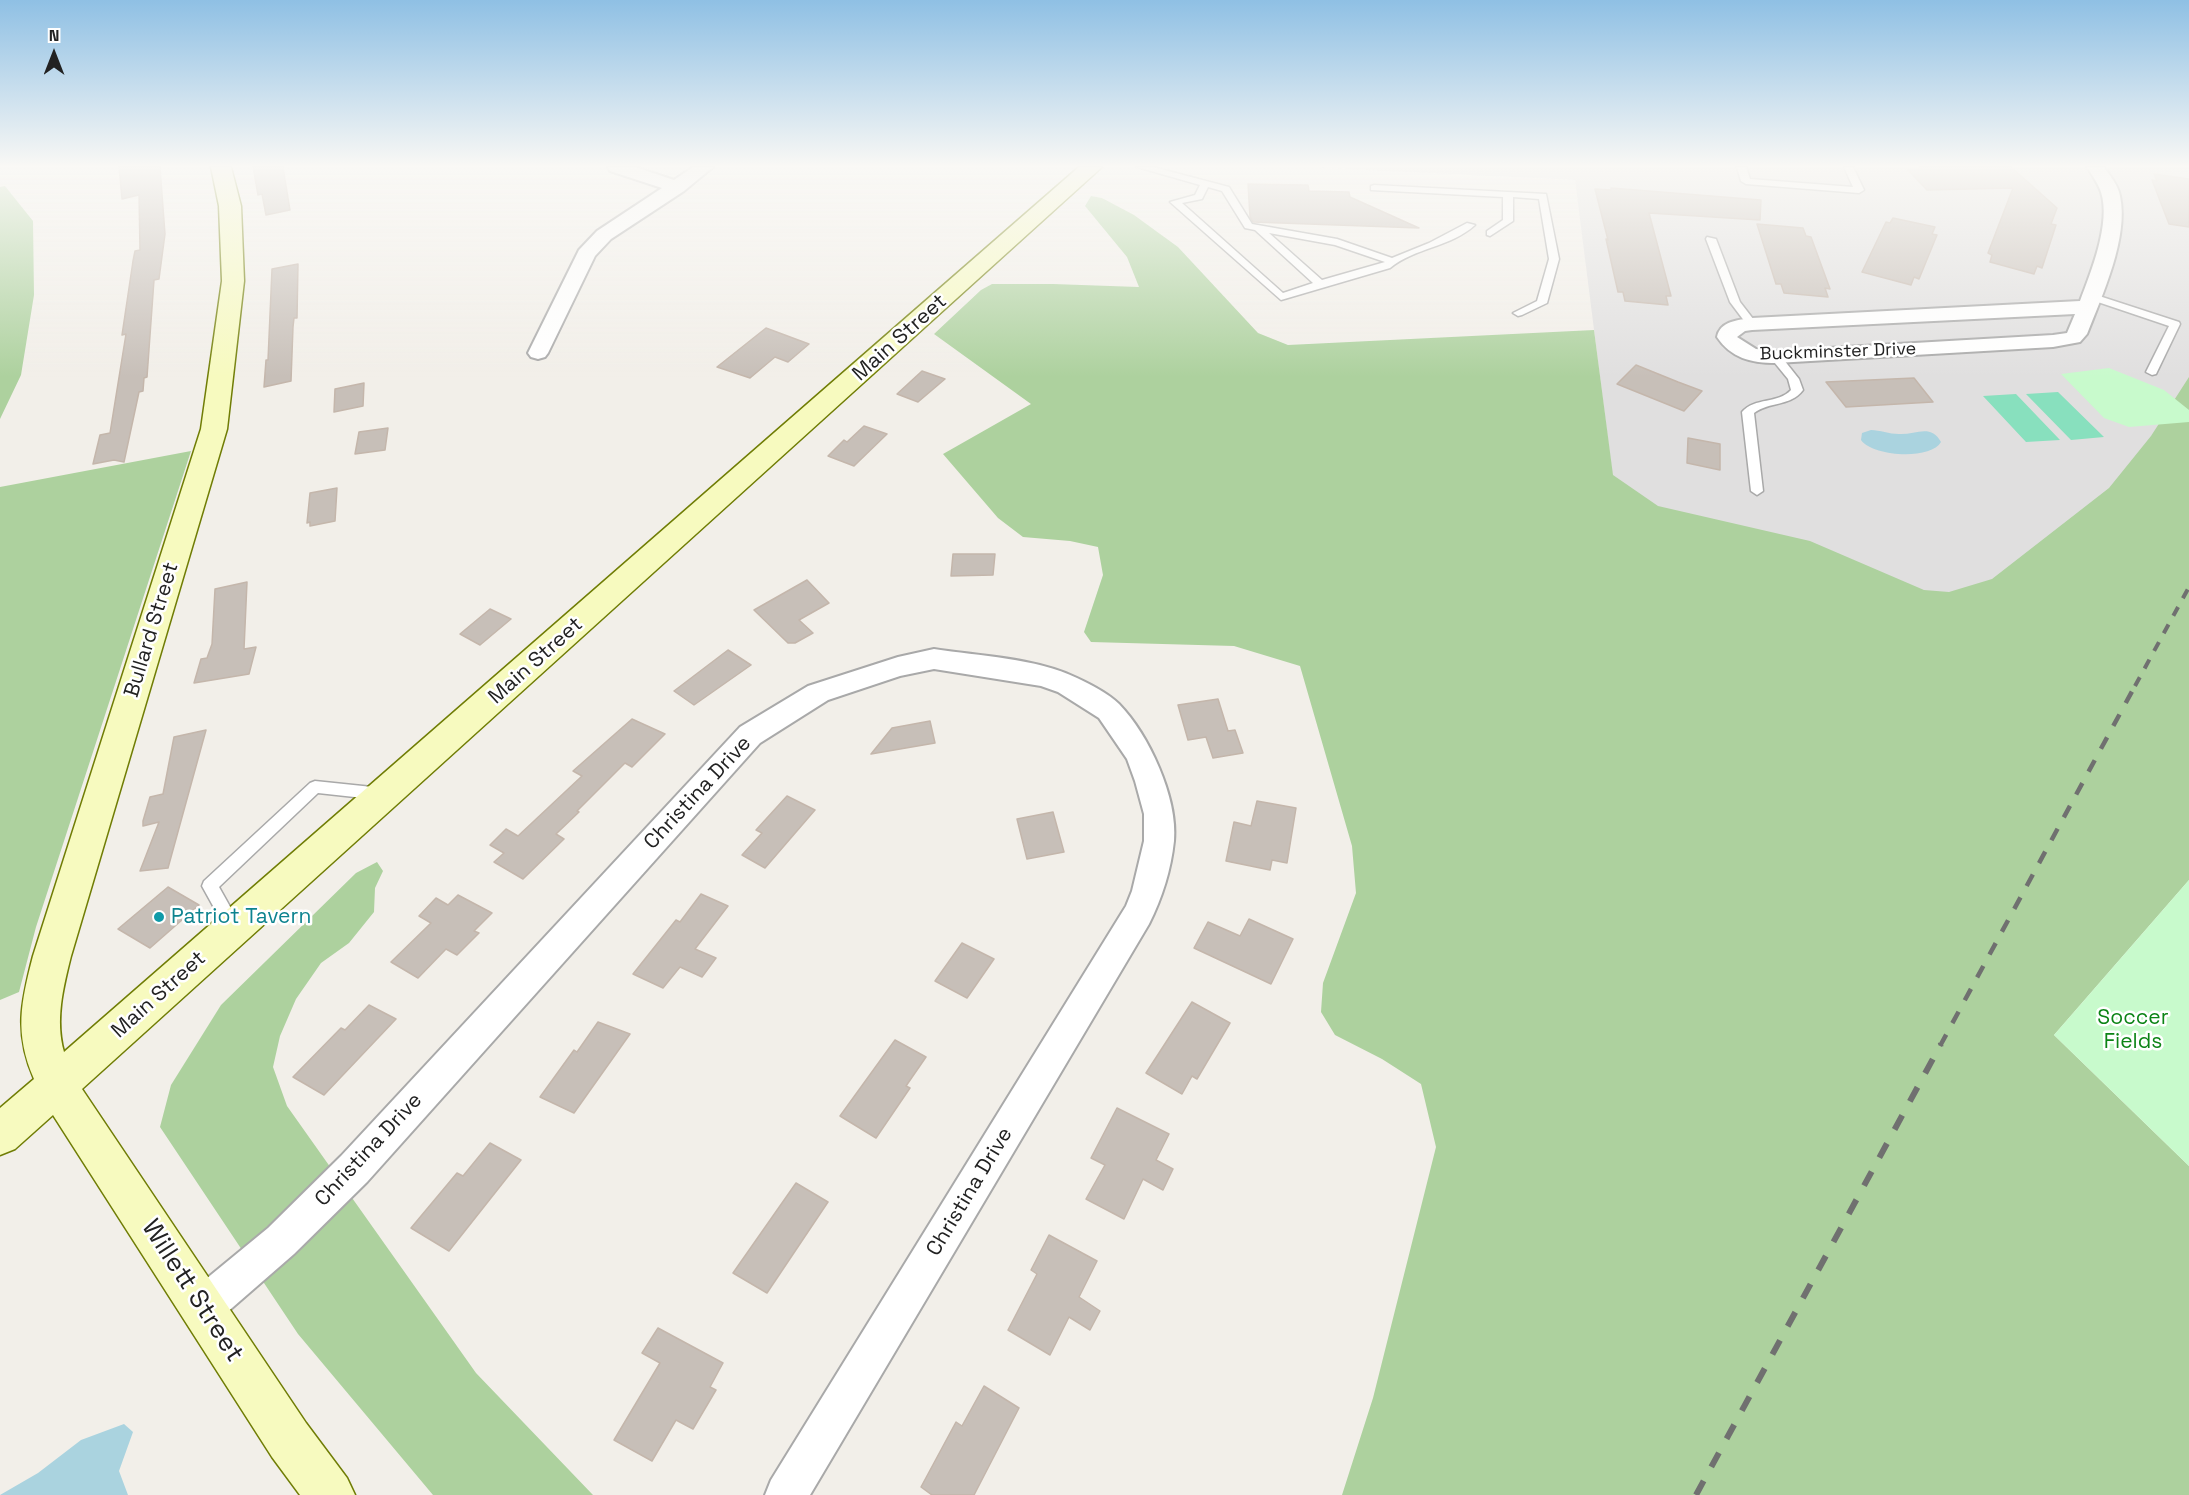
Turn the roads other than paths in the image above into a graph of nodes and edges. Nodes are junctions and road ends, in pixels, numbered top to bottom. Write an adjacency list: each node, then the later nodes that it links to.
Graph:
1 (231, 237): 22 (main road, Bullard Street)
2 (602, 237): 16 (street)
3 (1015, 237): 20 (main road, Main Street)
4 (1214, 237): 12 (lane)
5 (1268, 237): 12 (lane)
6 (1306, 237): 11 (lane)
7 (1448, 237): 11 (lane)
8 (1550, 237): 14 (lane)
9 (2107, 237): 13 (street, Buckminster Drive)
10 (1711, 239): 15 (lane)
11 (1392, 261): 12 (lane)
12 (1320, 284)
13 (2090, 302): 15 (street, Buckminster Drive); 17 (street, Buckminster Drive); 18 (lane)
14 (1518, 313)
15 (1752, 324): 17 (street, Buckminster Drive)
16 (538, 353)
17 (1776, 357): 19 (lane)
18 (2152, 372)
19 (1757, 491)
20 (385, 795): 21 (main road, Main Street); 21 (lane)
21 (234, 928): 22 (main road, Main Street)
22 (57, 1086): 23 (main road, Main Street); 24 (main road, Willett Street)
23 (0, 1135)
24 (203, 1307): 25 (main road, Willett Street); 26 (street, Christina Drive)
25 (330, 1495)
26 (786, 1495)

